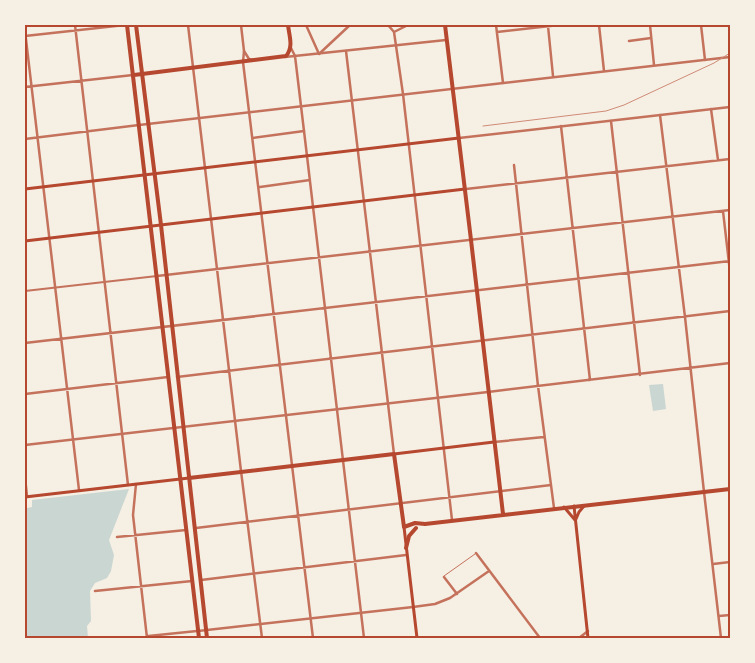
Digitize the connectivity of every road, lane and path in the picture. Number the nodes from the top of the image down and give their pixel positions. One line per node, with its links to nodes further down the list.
1 (75, 25): 18 (street)
2 (126, 25): 18 (street); 41 (main road)
3 (136, 25): 40 (main road)
4 (188, 25): 38 (street)
5 (288, 25): 26 (main road)
6 (306, 25): 30 (street)
7 (350, 25): 30 (street)
8 (388, 25): 20 (street)
9 (408, 25): 20 (street)
10 (445, 25): 24 (main road)
11 (496, 25): 21 (street)
12 (559, 25): 17 (street)
13 (599, 25): 39 (street)
14 (650, 25): 23 (street)
15 (701, 25): 35 (street)
16 (241, 26): 28 (street)
17 (548, 26): 21 (street); 42 (street)
18 (76, 30): 22 (street); 43 (street)
19 (25, 31): 22 (street)
20 (394, 32): 27 (street)
21 (497, 32): 44 (street)
22 (25, 36): 45 (street)
23 (651, 38): 25 (street); 37 (street)
24 (446, 40): 27 (street); 47 (main road)
25 (629, 41)
26 (291, 46): 31 (street); 32 (main road)
27 (396, 46): 29 (street); 48 (street)
28 (244, 51): 34 (street); 36 (street)
29 (346, 51): 30 (street); 49 (street)
30 (320, 54): 31 (street)
31 (295, 56): 32 (street); 50 (street)
32 (281, 57): 34 (main road)
33 (730, 57): 35 (street)
34 (254, 60): 36 (main road)
35 (705, 60): 37 (street)
36 (244, 62): 38 (main road); 53 (street)
37 (654, 65): 39 (street)
38 (194, 68): 40 (main road); 55 (street)
39 (604, 71): 42 (street)
40 (141, 74): 41 (main road); 57 (main road)
41 (134, 75): 43 (street); 58 (main road)
42 (553, 76): 44 (street)
43 (81, 81): 45 (street); 60 (street)
44 (503, 83): 47 (street)
45 (32, 87): 46 (street); 62 (street)
46 (25, 88)
47 (452, 88): 48 (street); 64 (main road)
48 (403, 94): 49 (street); 66 (street)
49 (352, 100): 50 (street); 67 (street)
50 (302, 106): 53 (street); 61 (street)
51 (730, 107): 52 (street)
52 (711, 109): 54 (street); 70 (street)
53 (250, 112): 55 (street); 63 (street)
54 (660, 115): 56 (street); 73 (street)
55 (199, 118): 57 (street); 74 (street)
56 (611, 121): 59 (street); 75 (street)
57 (148, 124): 58 (street); 76 (main road)
58 (139, 125): 60 (street); 77 (main road)
59 (561, 126): 64 (street); 78 (street)
60 (87, 131): 62 (street); 80 (street)
61 (304, 132): 63 (street); 68 (street)
62 (38, 137): 65 (street); 82 (street)
63 (253, 138): 71 (street)
64 (458, 138): 66 (main road); 85 (main road)
65 (25, 139)
66 (409, 144): 67 (main road); 86 (street)
67 (358, 150): 68 (main road); 87 (street)
68 (307, 156): 71 (main road); 79 (street)
69 (730, 159): 70 (street)
70 (718, 160): 73 (street)
71 (256, 162): 74 (main road); 83 (street)
72 (514, 166): 81 (street)
73 (666, 166): 75 (street); 92 (street)
74 (205, 168): 76 (main road); 93 (street)
75 (617, 172): 78 (street); 94 (street)
76 (154, 174): 77 (main road); 95 (main road)
77 (146, 175): 80 (main road); 96 (main road)
78 (567, 178): 81 (street); 97 (street)
79 (310, 180): 83 (street); 88 (street)
80 (94, 181): 82 (main road); 98 (street)
81 (516, 184): 85 (street); 99 (street)
82 (43, 186): 84 (main road); 100 (street)
83 (259, 187): 91 (street)
84 (25, 189)
85 (465, 190): 86 (main road); 101 (main road)
86 (416, 195): 87 (main road); 103 (street)
87 (364, 201): 88 (main road); 104 (street)
88 (314, 207): 91 (main road); 105 (street)
89 (730, 210): 90 (street)
90 (723, 211): 92 (street); 106 (street)
91 (263, 213): 93 (main road); 107 (street)
92 (673, 216): 94 (street); 108 (street)
93 (211, 219): 95 (main road); 109 (street)
94 (623, 222): 97 (street); 111 (street)
95 (161, 225): 96 (main road); 112 (main road)
96 (151, 226): 98 (main road); 113 (main road)
97 (573, 228): 99 (street); 114 (street)
98 (99, 232): 100 (main road); 115 (street)
99 (522, 234): 101 (street); 116 (street)
100 (49, 238): 102 (main road); 117 (street)
101 (472, 240): 103 (street); 118 (main road)
102 (25, 241)
103 (421, 245): 104 (street); 120 (street)
104 (370, 251): 105 (street); 121 (street)
105 (319, 257): 107 (street); 122 (street)
106 (729, 261): 108 (street); 110 (street)
107 (269, 263): 109 (street); 124 (street)
108 (679, 267): 111 (street); 125 (street)
109 (218, 269): 112 (street); 126 (street)
110 (730, 272)
111 (628, 273): 114 (street); 127 (street)
112 (166, 275): 113 (street); 128 (main road)
113 (157, 276): 115 (street); 129 (main road)
114 (579, 279): 116 (street); 130 (street)
115 (104, 282): 117 (street); 131 (street)
116 (526, 285): 118 (street); 132 (street)
117 (55, 288): 119 (street); 133 (street)
118 (477, 291): 120 (street); 134 (main road)
119 (25, 292)
120 (427, 297): 121 (street); 136 (street)
121 (376, 303): 122 (street); 137 (street)
122 (326, 308): 124 (street); 138 (street)
123 (730, 312): 125 (street)
124 (275, 314): 126 (street); 139 (street)
125 (686, 317): 127 (street); 141 (street)
126 (224, 320): 128 (street); 142 (street)
127 (634, 323): 130 (street); 143 (street)
128 (171, 326): 129 (street); 144 (main road)
129 (162, 328): 131 (street); 145 (main road)
130 (584, 328): 132 (street); 146 (street)
131 (110, 334): 133 (street); 147 (street)
132 (532, 334): 134 (street); 148 (street)
133 (62, 339): 135 (street); 149 (street)
134 (482, 340): 136 (street); 150 (main road)
135 (25, 343)
136 (432, 346): 137 (street); 152 (street)
137 (381, 352): 138 (street); 153 (street)
138 (331, 358): 139 (street); 154 (street)
139 (280, 364): 142 (street); 155 (street)
140 (730, 364): 141 (street)
141 (692, 369): 143 (street); 178 (street)
142 (230, 370): 144 (street); 156 (street)
143 (640, 375): 146 (street)
144 (178, 377): 157 (main road)
145 (168, 378): 147 (street); 158 (main road)
146 (590, 380): 148 (street)
147 (116, 384): 149 (street); 159 (street)
148 (538, 386): 150 (street); 160 (street)
149 (68, 389): 151 (street); 161 (street)
150 (488, 392): 152 (street); 162 (main road)
151 (25, 394)
152 (438, 398): 153 (street); 164 (street)
153 (387, 403): 154 (street); 165 (street)
154 (337, 409): 155 (street); 166 (street)
155 (287, 415): 156 (street); 167 (street)
156 (235, 421): 157 (street); 168 (street)
157 (184, 427): 158 (street); 170 (main road)
158 (174, 428): 159 (street); 171 (main road)
159 (122, 434): 161 (street); 173 (street)
160 (544, 437): 162 (street); 174 (street)
161 (74, 439): 163 (street); 176 (street)
162 (494, 442): 164 (main road); 177 (main road)
163 (25, 445)
164 (443, 448): 165 (main road); 180 (street)
165 (394, 454): 166 (main road); 182 (main road)
166 (343, 460): 167 (main road); 187 (street)
167 (292, 465): 168 (main road); 191 (street)
168 (241, 471): 170 (main road); 195 (street)
169 (25, 478): 179 (street)
170 (190, 478): 171 (main road); 199 (main road)
171 (180, 479): 172 (main road); 201 (main road)
172 (136, 484): 173 (main road); 202 (street)
173 (128, 485): 176 (main road)
174 (551, 485): 177 (street); 186 (street)
175 (730, 489): 178 (main road)
176 (79, 490): 179 (main road)
177 (499, 492): 180 (street); 181 (main road)
178 (704, 492): 183 (main road); 209 (street)
179 (26, 497)
180 (449, 498): 182 (street); 193 (street)
181 (501, 503): 189 (main road); 190 (main road); 192 (main road)
182 (401, 504): 187 (street); 188 (main road)
183 (584, 505): 184 (main road); 194 (main road)
184 (574, 506): 185 (main road); 194 (main road)
185 (564, 507): 186 (main road); 194 (main road)
186 (554, 508): 189 (main road)
187 (349, 510): 191 (street); 207 (street)
188 (402, 513): 196 (main road); 198 (main road)
189 (513, 513): 190 (main road)
190 (503, 514): 192 (main road)
191 (298, 516): 195 (street); 210 (street)
192 (493, 516): 193 (main road)
193 (452, 520): 197 (main road)
194 (575, 520): 227 (main road)
195 (248, 522): 199 (street); 212 (street)
196 (415, 523): 197 (main road); 198 (main road)
197 (425, 524): 200 (main road)
198 (404, 527): 200 (main road); 204 (main road)
199 (196, 528): 214 (main road)
200 (416, 528): 204 (main road)
201 (186, 530): 202 (street); 215 (main road)
202 (135, 535): 203 (street); 216 (street)
203 (117, 537)
204 (406, 548): 206 (main road)
205 (476, 554): 211 (street); 213 (lane)
206 (406, 555): 207 (street); 219 (main road)
207 (355, 561): 210 (street); 220 (street)
208 (730, 562): 209 (street)
209 (713, 564): 222 (street)
210 (305, 568): 212 (street); 223 (street)
211 (489, 571): 218 (street); 236 (street)
212 (254, 574): 214 (street); 224 (street)
213 (444, 576): 218 (street)
214 (201, 580): 225 (main road)
215 (192, 581): 216 (street); 226 (main road)
216 (141, 586): 217 (street); 228 (street)
217 (95, 591)
218 (457, 594): 219 (street)
219 (413, 607): 220 (street); 235 (main road)
220 (362, 613): 223 (street); 234 (street)
221 (730, 615): 222 (street)
222 (718, 616): 239 (street)
223 (311, 619): 224 (street); 233 (street)
224 (261, 624): 225 (street); 232 (street)
225 (207, 630): 226 (street); 231 (main road)
226 (198, 631): 228 (street); 230 (main road)
227 (588, 631): 237 (street); 238 (main road)
228 (147, 637): 229 (street)
229 (129, 638)
230 (200, 638)
231 (207, 638)
232 (262, 638)
233 (314, 638)
234 (364, 638)
235 (417, 638)
236 (540, 638)
237 (579, 638)
238 (588, 638)
239 (721, 638)

